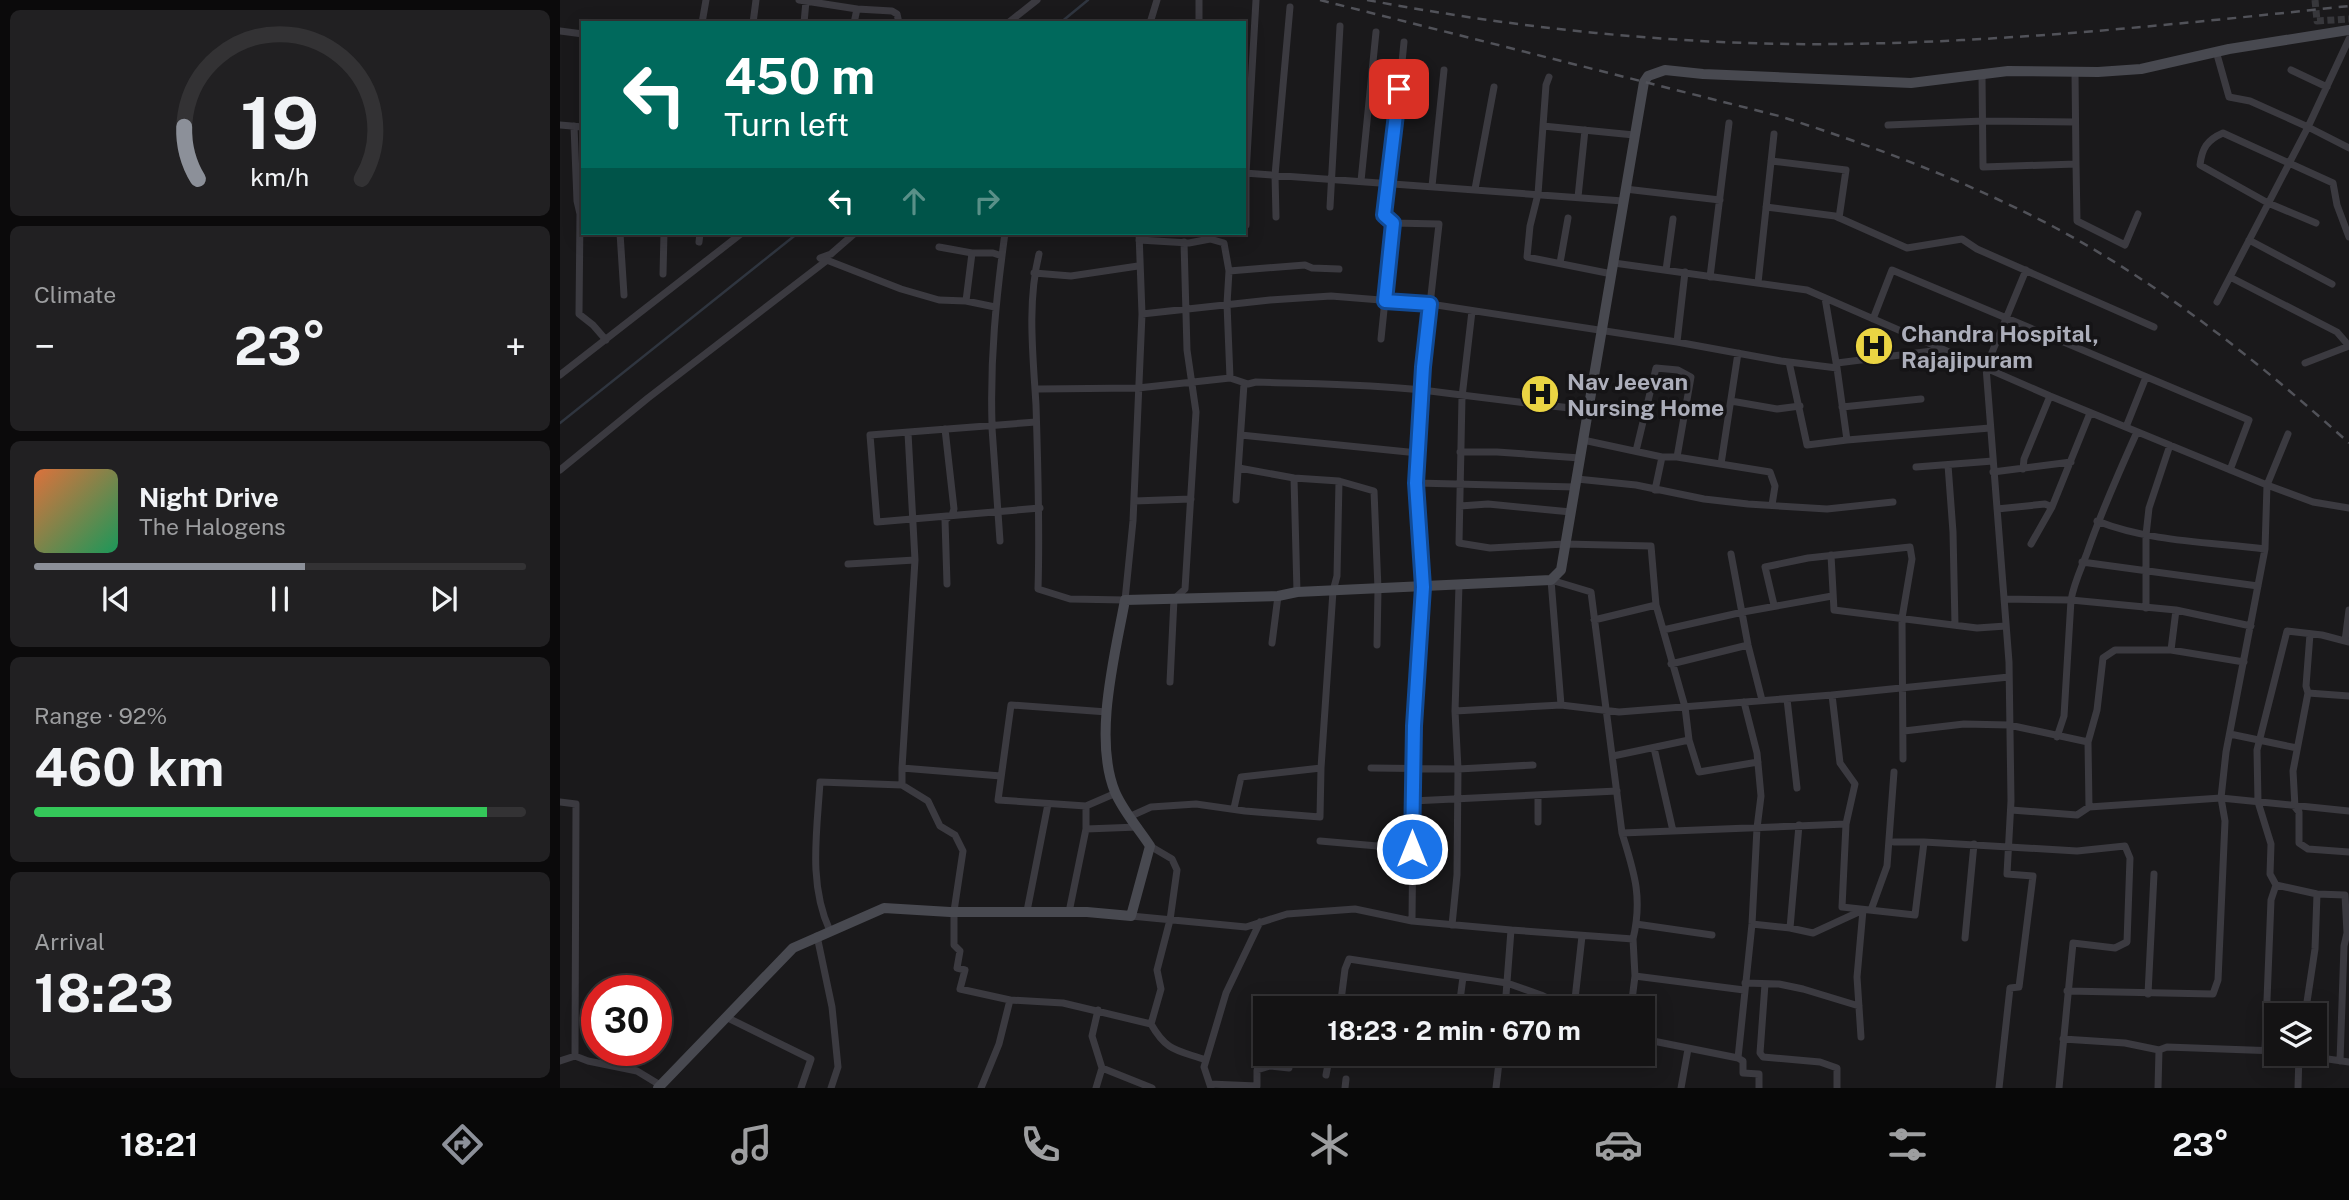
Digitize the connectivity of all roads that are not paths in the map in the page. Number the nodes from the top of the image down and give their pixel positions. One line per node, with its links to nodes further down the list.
1 (706, 0): 11 (street)
2 (756, 0): 12 (street)
3 (1037, 0): 16 (street)
4 (1157, 0): 17 (street)
5 (1199, 0): 18 (street)
6 (1256, 0): 47 (street)
7 (802, 1): 8 (street); 13 (street)
8 (833, 3): 10 (street)
9 (1290, 7): 52 (street)
10 (857, 9): 14 (street); 15 (street)
11 (702, 21)
12 (753, 21)
13 (804, 21)
14 (854, 21)
15 (898, 21)
16 (1011, 21)
17 (1151, 21)
18 (1199, 21)
19 (1340, 26): 53 (street)
20 (2349, 30): 26 (street)
21 (560, 31): 23 (street)
22 (1376, 32): 54 (street)
23 (581, 34)
24 (2349, 39): 32 (street)
25 (1404, 42): 55 (street)
26 (2216, 51): 29 (street); 42 (street)
27 (1444, 70): 56 (street)
28 (2291, 70): 32 (street)
29 (2075, 72): 30 (street); 35 (street)
30 (1982, 76): 34 (street); 45 (street)
31 (1549, 77): 40 (street)
32 (2327, 87): 42 (street)
33 (1494, 88): 57 (street)
34 (1983, 121): 35 (street); 38 (street); 49 (street)
35 (2075, 122): 49 (street)
36 (1729, 123): 61 (street)
37 (560, 125): 39 (street)
38 (1888, 125)
39 (574, 126): 41 (street); 120 (street)
40 (1543, 126): 43 (street); 59 (street)
41 (581, 127)
42 (2308, 127): 46 (street); 50 (street)
43 (1585, 130): 45 (street); 60 (street)
44 (1774, 134): 48 (street)
45 (1634, 135): 58 (street)
46 (2349, 148)
47 (1246, 158)
48 (1771, 161): 65 (street); 69 (street)
49 (2077, 164): 66 (street)
50 (2289, 164): 63 (street); 63 (street); 81 (street)
51 (1246, 174): 52 (street)
52 (1275, 176): 53 (street); 67 (street)
53 (1331, 179): 54 (street); 64 (street)
54 (1362, 181): 55 (street)
55 (1390, 183): 56 (street); 71 (street)
56 (1432, 186): 57 (street)
57 (1475, 189): 59 (street)
58 (1625, 189): 61 (street); 62 (street)
59 (1538, 194): 60 (street); 90 (street)
60 (1577, 197): 62 (street)
61 (1720, 200): 100 (street)
62 (1623, 201): 93 (street)
63 (2269, 203): 72 (street); 82 (street)
64 (1329, 207)
65 (1766, 207): 69 (street); 102 (street)
66 (2138, 214)
67 (1276, 217)
68 (1568, 218): 90 (street)
69 (1839, 218): 94 (street)
70 (1673, 219): 96 (street)
71 (1393, 223): 107 (street); 110 (street)
72 (2316, 223)
73 (621, 235): 104 (street)
74 (664, 235): 99 (street)
75 (700, 235): 83 (street)
76 (739, 235): 120 (street)
77 (853, 235): 89 (street)
78 (1005, 235): 88 (street)
79 (1139, 236): 84 (street); 91 (street)
80 (1210, 236): 84 (street); 95 (street)
81 (2349, 237)
82 (2249, 240): 101 (street); 103 (street)
83 (699, 242)
84 (1184, 242): 112 (street)
85 (939, 247): 86 (street)
86 (972, 253): 88 (street); 106 (street)
87 (1039, 254): 98 (street)
88 (1002, 256): 111 (street)
89 (820, 258): 106 (street); 169 (street)
90 (1560, 263): 93 (street)
91 (1138, 266): 98 (street); 114 (street)
92 (1339, 269): 95 (street)
93 (1613, 269): 96 (street); 118 (street)
94 (2026, 270): 115 (street); 117 (street)
95 (1229, 271): 109 (street)
96 (1666, 271): 97 (street)
97 (1685, 272): 100 (street); 121 (street)
98 (1034, 273): 144 (street)
99 (663, 274)
100 (1710, 277): 102 (street)
101 (2230, 277): 108 (street); 125 (street)
102 (1758, 283): 105 (street)
103 (2332, 284)
104 (624, 295)
105 (1825, 298): 116 (street); 126 (street)
106 (966, 300): 111 (street)
107 (1385, 301): 109 (street); 110 (street); 119 (street)
108 (2217, 302)
109 (1227, 304): 112 (street); 130 (street)
110 (1430, 304): 113 (street); 135 (street)
111 (995, 307): 145 (street)
112 (1187, 309): 114 (street); 131 (street)
113 (1472, 311): 118 (street); 137 (street)
114 (1142, 314): 133 (street)
115 (2006, 318): 116 (street); 127 (street); 129 (street)
116 (1874, 319): 122 (street)
117 (2154, 327)
118 (1603, 330): 121 (street); 142 (street)
119 (1381, 339)
120 (606, 340): 128 (street)
121 (1677, 342): 123 (street)
122 (1942, 349): 126 (street); 127 (street)
123 (1738, 353): 124 (street); 139 (street)
124 (1789, 362): 126 (street); 140 (street)
125 (2305, 363)
126 (1837, 366): 141 (street)
127 (1986, 368): 136 (street); 147 (street)
128 (560, 376)
129 (2146, 377): 146 (street); 170 (street)
130 (1230, 378): 131 (street); 132 (street)
131 (1192, 382): 133 (street); 179 (street)
132 (1244, 384): 135 (street); 152 (street)
133 (1138, 388): 134 (street); 181 (street)
134 (1039, 389)
135 (1422, 390): 137 (street); 158 (street)
136 (2050, 396): 143 (street); 168 (street)
137 (1462, 397): 142 (street); 157 (street)
138 (1921, 399): 141 (street)
139 (1731, 401): 140 (street); 164 (street)
140 (1800, 406): 154 (street)
141 (1842, 407): 154 (street)
142 (1588, 410): 153 (street)
143 (2090, 413): 146 (street); 163 (street)
144 (1036, 422): 145 (street); 186 (street)
145 (992, 426): 148 (street); 189 (street)
146 (2126, 427): 149 (street)
147 (1990, 428): 154 (street); 162 (street)
148 (945, 429): 150 (street); 191 (street)
149 (2137, 432): 155 (street); 193 (street)
150 (908, 433): 192 (street); 192 (street)
151 (2288, 434): 177 (street)
152 (1241, 435): 158 (street); 167 (street)
153 (1583, 440): 156 (street); 161 (street)
154 (1847, 440)
155 (2170, 445): 170 (street); 194 (street)
156 (1636, 451): 159 (street); 160 (street)
157 (1460, 452): 161 (street); 176 (street)
158 (1418, 453): 174 (street)
159 (1662, 457): 160 (street); 178 (street)
160 (1677, 457): 164 (street)
161 (1580, 458): 175 (street)
162 (1993, 461): 165 (street); 171 (street)
163 (2071, 463): 168 (street); 185 (street)
164 (1721, 464): 183 (street)
165 (1948, 466): 166 (street); 227 (street)
166 (1916, 467)
167 (1239, 468): 172 (street); 180 (street)
168 (2023, 469): 171 (street)
169 (560, 470)
170 (2230, 470): 177 (street)
171 (1993, 472): 188 (street)
172 (1294, 478): 173 (street); 212 (street)
173 (1339, 481): 210 (street); 211 (street)
174 (1416, 483): 176 (street); 209 (street)
175 (1576, 483): 176 (street); 178 (street); 190 (street)
176 (1460, 485): 184 (street)
177 (2267, 485): 187 (street); 198 (street)
178 (1655, 490): 183 (street)
179 (1191, 499): 181 (street); 215 (street)
180 (1236, 500)
181 (1134, 501): 217 (street)
182 (1893, 502): 183 (street)
183 (1772, 505)
184 (1460, 506): 190 (street); 196 (street)
185 (2052, 507): 188 (street); 197 (street)
186 (1040, 508): 189 (street); 217 (street)
187 (2349, 508)
188 (1997, 509): 216 (street)
189 (998, 512): 191 (street); 195 (street)
190 (1571, 512): 196 (street)
191 (949, 516): 192 (street); 206 (street)
192 (912, 518): 201 (street)
193 (2097, 521): 194 (street); 202 (street)
194 (2146, 535): 198 (street); 204 (street)
195 (1000, 541)
196 (1565, 544): 205 (street); 219 (street)
197 (2031, 544)
198 (2265, 548): 208 (street)
199 (1731, 554): 224 (street)
200 (1831, 555): 214 (street); 220 (street); 225 (street)
201 (915, 560): 203 (street); 266 (street)
202 (2082, 562): 204 (street); 218 (street)
203 (848, 564)
204 (2147, 570): 208 (street); 221 (street)
205 (1550, 580): 207 (street); 226 (street); 248 (street)
206 (947, 584)
207 (1460, 585): 209 (street); 251 (street)
208 (2258, 586): 229 (street)
209 (1423, 587): 210 (street); 269 (street)
210 (1378, 589): 211 (street); 234 (street)
211 (1333, 591): 212 (street); 267 (street)
212 (1297, 593): 213 (street)
213 (1278, 596): 215 (street); 233 (street)
214 (1832, 596): 220 (street); 225 (street)
215 (1174, 599): 217 (street); 240 (street)
216 (2004, 599): 218 (street); 228 (street)
217 (1125, 600): 252 (street)
218 (2071, 600): 221 (street); 256 (street)
219 (1656, 605): 226 (street); 230 (street)
220 (1774, 605): 224 (street)
221 (2146, 608): 222 (street)
222 (2176, 610): 229 (street); 236 (street)
223 (2349, 610): 232 (street)
224 (1742, 611): 230 (street); 235 (street)
225 (1902, 618): 227 (street); 241 (street)
226 (1594, 620): 250 (street)
227 (1955, 625): 228 (street)
228 (2006, 626): 239 (street)
229 (2250, 626): 237 (street)
230 (1662, 631): 238 (street)
231 (2310, 634): 232 (street); 242 (street); 258 (street)
232 (2347, 641)
233 (1272, 643)
234 (1377, 645)
235 (1748, 645): 238 (street); 246 (street)
236 (2171, 650): 237 (street); 259 (street)
237 (2244, 662): 255 (street)
238 (1671, 664): 249 (street)
239 (2009, 677): 241 (street); 253 (street)
240 (1170, 682)
241 (1904, 687): 243 (street); 254 (street)
242 (2308, 693): 244 (street); 261 (street)
243 (1832, 695): 245 (street); 292 (street)
244 (2349, 696)
245 (1787, 698): 246 (street); 274 (street)
246 (1762, 700): 247 (street)
247 (1745, 702): 249 (street); 264 (street)
248 (1561, 705): 250 (street); 251 (street)
249 (1685, 707): 250 (street); 257 (street)
250 (1607, 709): 262 (street)
251 (1455, 711): 270 (street)
252 (1107, 712): 272 (street); 276 (street)
253 (2009, 725): 254 (street); 256 (street); 288 (street)
254 (1904, 731): 263 (street)
255 (2230, 734): 258 (street); 278 (street)
256 (2057, 737): 259 (street)
257 (1689, 740): 260 (street); 264 (street)
258 (2260, 740): 261 (street); 282 (street)
259 (2088, 742): 285 (street)
260 (1654, 748): 262 (street); 297 (street)
261 (2297, 748): 286 (street)
262 (1613, 756): 275 (street)
263 (1903, 759)
264 (1758, 762): 295 (street)
265 (1533, 765): 270 (street)
266 (902, 768): 272 (street); 273 (street)
267 (1321, 768): 287 (street); 287 (street)
268 (1371, 768): 269 (street)
269 (1413, 769): 270 (street); 280 (street)
270 (1458, 769): 279 (street)
271 (1894, 772): 310 (street)
272 (1001, 776): 283 (street)
273 (902, 785): 311 (street); 323 (street)
274 (1797, 788)
275 (1617, 792): 277 (street); 298 (street)
276 (1116, 793): 284 (street); 290 (street)
277 (1538, 795): 279 (street); 291 (street)
278 (2221, 798): 282 (street); 285 (street); 335 (street)
279 (1458, 799): 280 (street); 320 (street)
280 (1412, 801): 305 (street)
281 (560, 802): 355 (street)
282 (2258, 802): 286 (street); 308 (street)
283 (1048, 804): 284 (street); 312 (street)
284 (1086, 806): 296 (street)
285 (2089, 807): 288 (street)
286 (2295, 807): 289 (street); 306 (street)
287 (1234, 808): 290 (street)
288 (2011, 810): 304 (street)
289 (2349, 811)
290 (1131, 816): 294 (street)
291 (1538, 822)
292 (1846, 824): 293 (street); 310 (street)
293 (1799, 825): 295 (street); 321 (street)
294 (1138, 827): 296 (street); 303 (street)
295 (1757, 828): 297 (street); 319 (street)
296 (1086, 829): 313 (street)
297 (1673, 831): 298 (street)
298 (1622, 833): 318 (street)
299 (1320, 841): 305 (street)
300 (1894, 842): 301 (street)
301 (1924, 842): 302 (street); 310 (street)
302 (1974, 844): 304 (street); 327 (street)
303 (1150, 846): 314 (street); 315 (street)
304 (2009, 846): 334 (street); 379 (street)
305 (1412, 849): 316 (street)
306 (2349, 852)
307 (2154, 874): 335 (street)
308 (2276, 885): 309 (street); 343 (street)
309 (2317, 894): 344 (street); 360 (street)
310 (1867, 910): 321 (street); 345 (street)
311 (954, 911): 312 (street); 323 (street); 342 (street)
312 (1027, 911): 313 (street)
313 (1069, 912): 314 (street)
314 (1131, 916): 315 (street)
315 (1170, 920): 317 (street); 348 (street)
316 (1412, 921): 317 (street); 320 (street)
317 (1260, 922): 358 (street)
318 (1636, 924): 324 (street); 328 (street)
319 (1752, 924): 321 (street); 333 (street)
320 (1452, 925): 322 (street)
321 (1790, 928)
322 (1511, 930): 326 (street); 331 (street)
323 (830, 931): 325 (street)
324 (1712, 935)
325 (817, 936): 347 (street); 371 (street)
326 (1582, 936): 328 (street); 340 (street)
327 (1965, 938)
328 (1633, 939): 329 (street)
329 (1635, 976): 333 (street); 341 (street)
330 (1462, 977): 331 (street); 336 (street); 337 (street)
331 (1507, 983): 338 (street); 339 (street)
332 (1765, 984): 333 (street); 345 (street); 378 (street)
333 (1744, 987): 356 (street)
334 (2067, 991): 335 (street); 350 (street)
335 (2148, 994)
336 (1342, 996)
337 (1460, 996)
338 (1506, 996)
339 (1543, 996)
340 (1575, 996)
341 (1633, 996)
342 (1010, 1000): 346 (street); 372 (street)
343 (2267, 1003)
344 (2307, 1003)
345 (1859, 1006): 349 (street)
346 (1098, 1010): 348 (street); 365 (street)
347 (726, 1017): 369 (street); 370 (street)
348 (1151, 1024): 358 (street)
349 (1861, 1037)
350 (2063, 1039): 353 (street); 380 (street)
351 (1655, 1042): 352 (street)
352 (1689, 1049): 356 (street); 376 (street)
353 (2159, 1050): 354 (street); 381 (street)
354 (2264, 1050)
355 (575, 1056): 359 (street); 369 (street)
356 (1738, 1058): 377 (street)
357 (2327, 1059): 360 (street)
358 (1206, 1060): 368 (street)
359 (560, 1061)
360 (2340, 1061): 361 (street)
361 (2349, 1062)
362 (1328, 1066): 367 (street)
363 (1499, 1066): 375 (street)
364 (2299, 1066): 382 (street)
365 (1102, 1068): 373 (street); 374 (street)
366 (1289, 1068): 368 (street)
367 (1326, 1075)
368 (1210, 1086)
369 (659, 1087)
370 (802, 1088)
371 (831, 1088)
372 (981, 1088)
373 (1096, 1088)
374 (1152, 1088)
375 (1496, 1088)
376 (1681, 1088)
377 (1759, 1088)
378 (1837, 1088)
379 (1999, 1088)
380 (2059, 1088)
381 (2158, 1088)
382 (2298, 1088)

